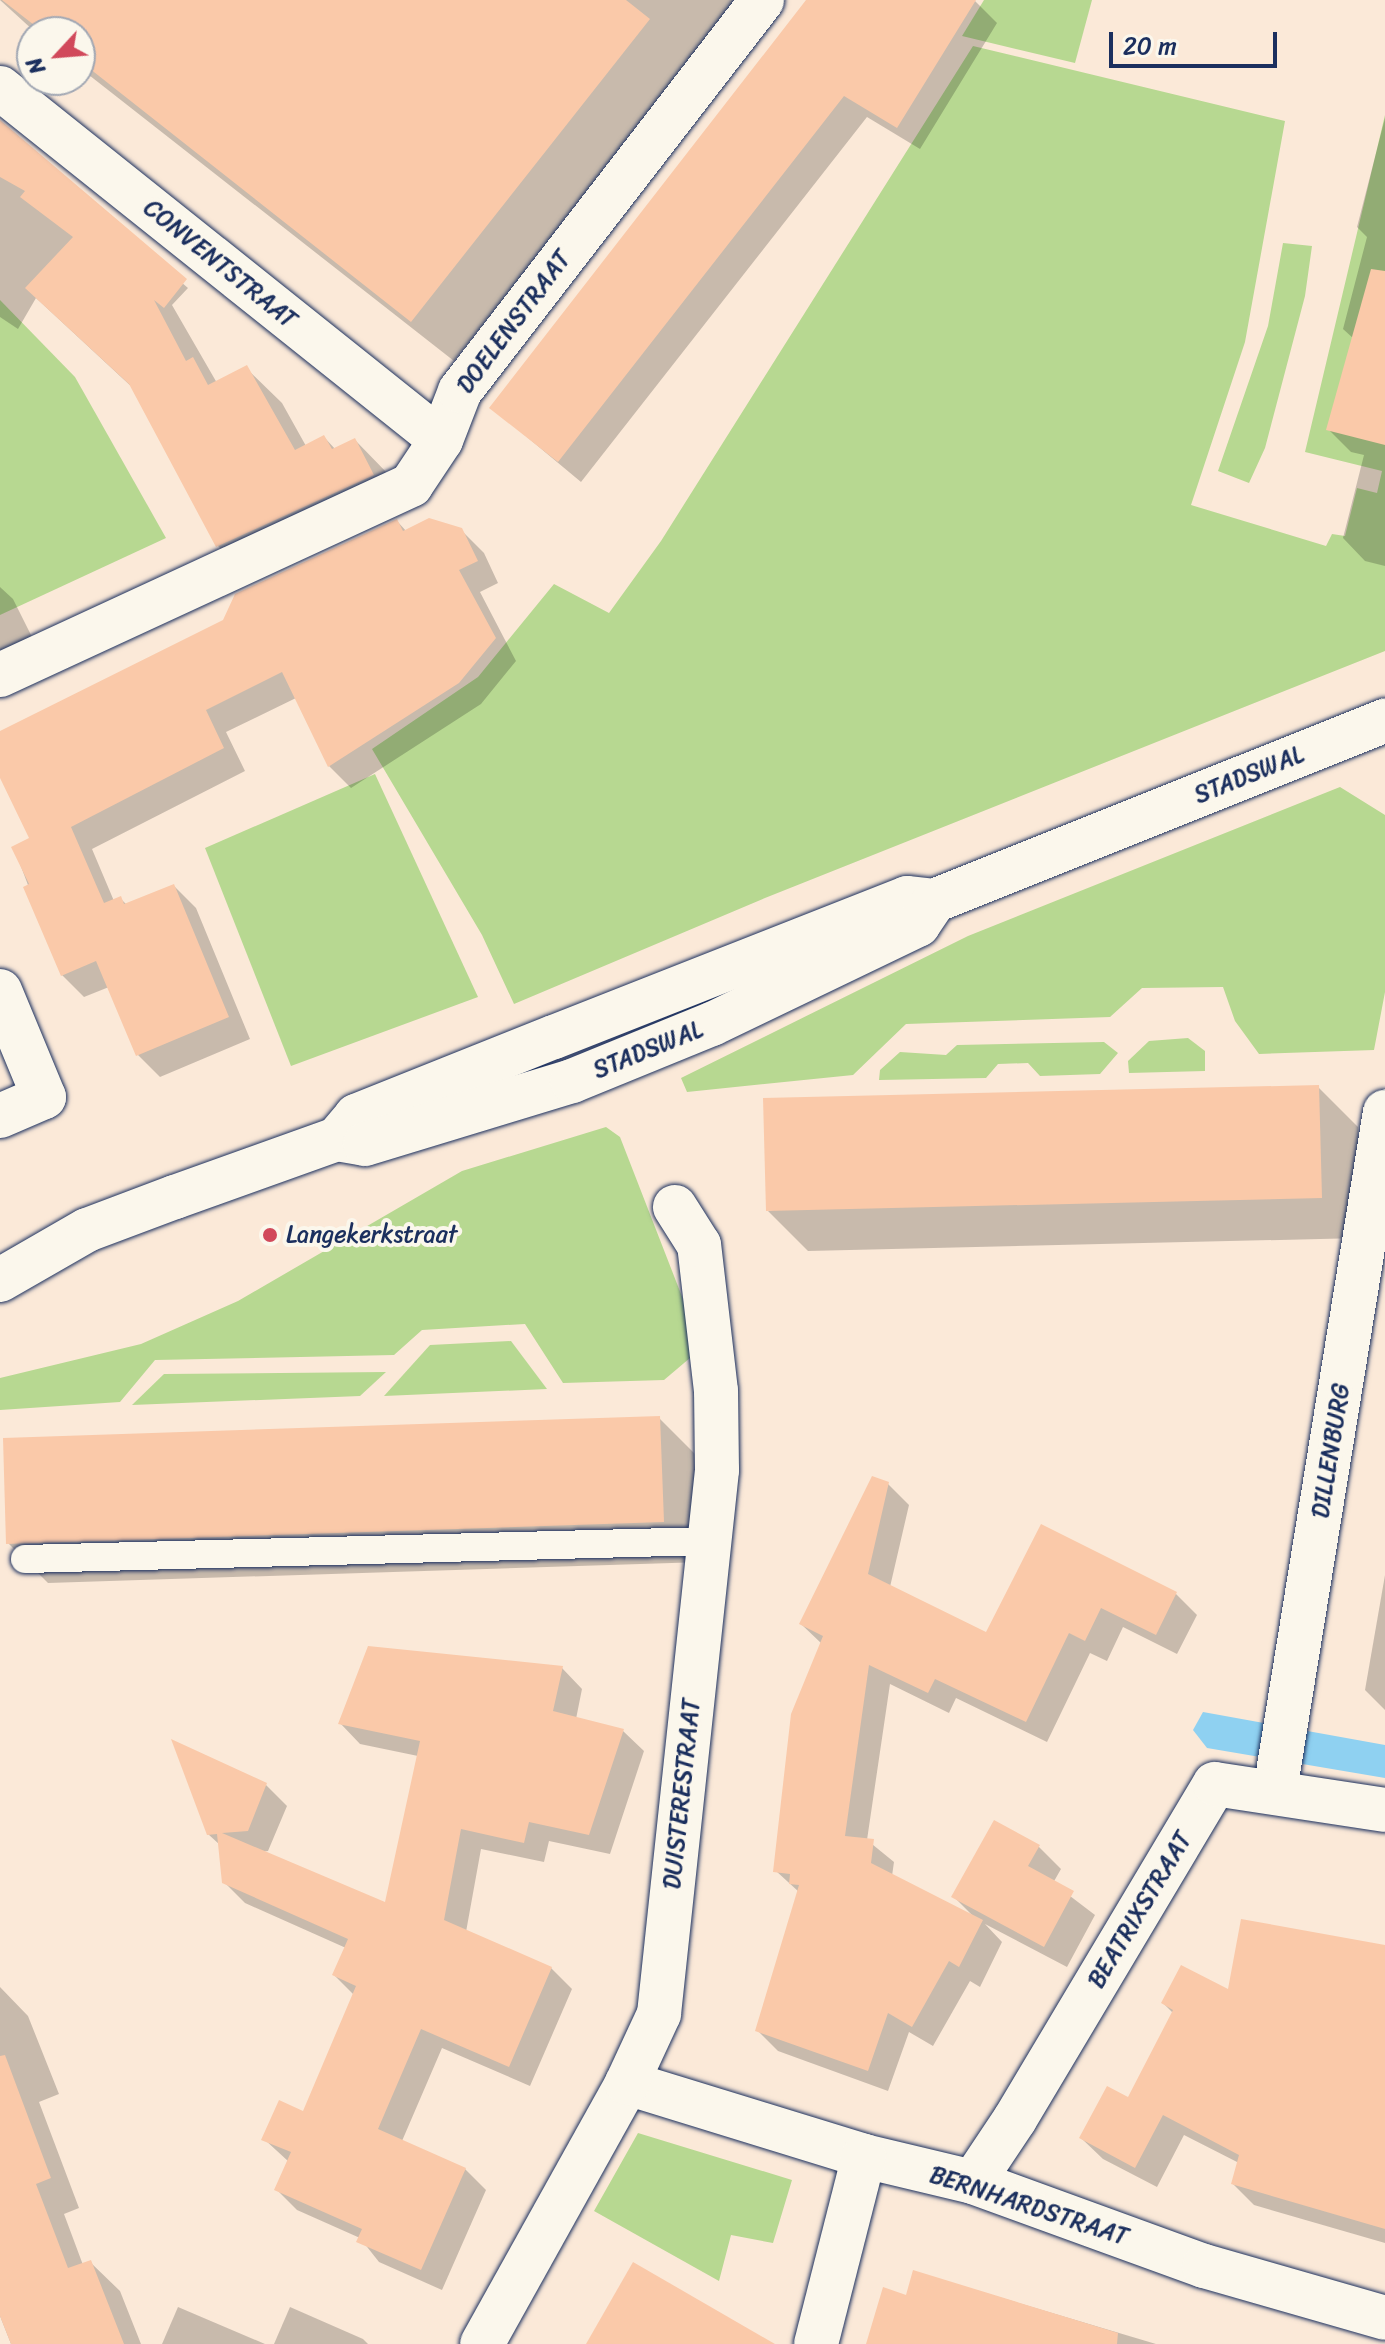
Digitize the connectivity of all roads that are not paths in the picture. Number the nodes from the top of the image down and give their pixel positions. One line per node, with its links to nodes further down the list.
1 (762, 0): 3 (street, DOELENSTRAAT)
2 (0, 88): 3 (street, CONVENTSTRAAT)
3 (441, 440): 4 (street, DOELENSTRAAT)
4 (0, 675)
5 (1385, 721): 10 (street, STADSWAL)
6 (0, 991): 8 (street)
7 (1385, 1112): 15 (street, DILLENBURG)
8 (0, 1116)
9 (675, 1207): 13 (street, DUISTERESTRAAT)
10 (87, 1230): 11 (street, STADSWAL); 12 (street, STADSWAL)
11 (0, 1245)
12 (0, 1280)
13 (709, 1541): 14 (lane); 17 (street, DUISTERESTRAAT)
14 (25, 1559)
15 (1281, 1760): 16 (street, BEATRIXSTRAAT); 19 (street, BEATRIXSTRAAT)
16 (1385, 1810)
17 (627, 2083): 18 (street, BERNHARDSTRAAT); 21 (street, DUISTERESTRAAT)
18 (864, 2156): 19 (street, BERNHARDSTRAAT); 22 (street)
19 (973, 2182): 20 (street, BERNHARDSTRAAT)
20 (1385, 2318)
21 (482, 2344)
22 (816, 2344)

